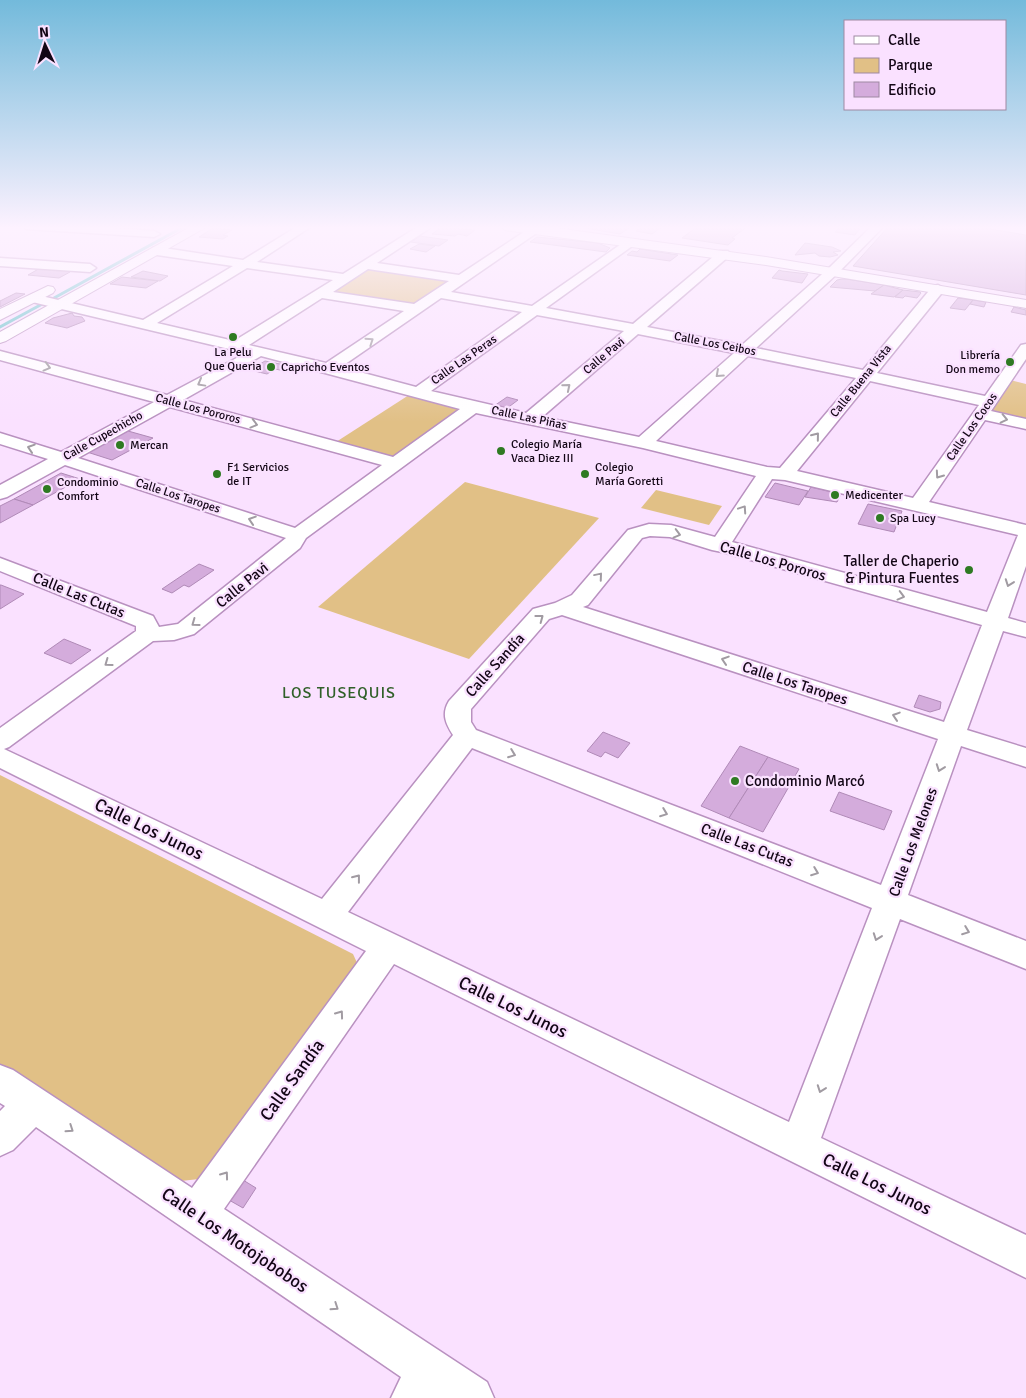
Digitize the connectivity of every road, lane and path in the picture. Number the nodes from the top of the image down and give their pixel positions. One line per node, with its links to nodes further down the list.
1 (46, 291): 14 (main road)
2 (84, 291): 16 (main road)
3 (200, 291): 20 (street)
4 (326, 291): 12 (street)
5 (443, 291): 13 (street)
6 (561, 291): 18 (street, Calle Las Peras)
7 (680, 291): 21 (street, Calle Pavi)
8 (810, 291): 25 (street)
9 (936, 291): 29 (street, Calle Buena Vista)
10 (952, 291): 15 (main road)
11 (958, 291): 15 (main road)
12 (322, 294): 17 (street); 23 (street)
13 (439, 294): 17 (street); 18 (street, Calle Los Ceibos)
14 (33, 298): 16 (street, Calle Las Piñas); 19 (main road)
15 (1026, 303)
16 (61, 304): 20 (street, Calle Las Piñas); 22 (main road)
17 (417, 308): 28 (street, one-way to 17)
18 (536, 309): 21 (street, Calle Los Ceibos); 32 (street, Calle Las Peras)
19 (2, 313)
20 (146, 324): 23 (street, Calle Las Piñas)
21 (636, 328): 25 (street, Calle Los Ceibos); 36 (street, Calle Pavi, one-way to 21)
22 (0, 338)
23 (237, 346): 26 (street, Calle Las Piñas)
24 (1026, 348): 30 (street, Calle Los Cocos)
25 (745, 350): 29 (street, Calle Los Ceibos); 39 (street, one-way to 39)
26 (260, 351): 28 (street, Calle Las Piñas); 33 (street, Calle Cupechicho, one-way to 33)
27 (0, 354): 33 (street, Calle Los Pororos, one-way to 33)
28 (329, 368): 32 (street, Calle Las Piñas)
29 (865, 375): 35 (street, Calle Los Ceibos); 42 (street, Calle Buena Vista, one-way to 29)
30 (1007, 377): 31 (street); 35 (street, Calle Los Cocos)
31 (1026, 381)
32 (420, 392): 34 (street, Calle Las Piñas)
33 (169, 401): 40 (street, Calle Cupechicho); 41 (street, Calle Los Pororos, one-way to 41)
34 (473, 407): 36 (street, Calle Las Piñas); 41 (street, Calle Pavi)
35 (985, 408): 37 (street, Calle Los Ceibos, one-way to 37); 44 (street, Calle Los Cocos, one-way to 44)
36 (530, 418): 39 (street, Calle Las Piñas)
37 (1026, 424)
38 (0, 438): 40 (street, Calle Los Taropes, one-way to 38)
39 (643, 442): 42 (street, Calle Las Piñas)
40 (63, 458): 43 (street, Calle Cupechicho); 47 (street, Calle Los Taropes, one-way to 40)
41 (396, 463): 47 (street, Calle Pavi)
42 (776, 474): 44 (street, Calle Las Piñas); 49 (street, Calle Buena Vista, one-way to 42)
43 (0, 493)
44 (917, 506): 45 (street, Calle Las Piñas)
45 (1026, 531)
46 (635, 534): 49 (street, Calle Los Pororos, one-way to 49); 51 (street, Calle Sandía, one-way to 46)
47 (298, 535): 53 (street, Calle Pavi, one-way to 53)
48 (1026, 538): 52 (street, Calle Los Melones, one-way to 52)
49 (719, 546): 52 (street, Calle Los Pororos, one-way to 52)
50 (0, 564): 53 (street, Calle Las Cutas)
51 (564, 608): 55 (street, Calle Los Taropes, one-way to 51); 56 (street, Calle Sandía, one-way to 51)
52 (995, 622): 54 (street, Calle Los Pororos); 55 (street, Calle Los Melones)
53 (146, 628): 57 (street, one-way to 57)
54 (1026, 630)
55 (953, 734): 59 (street, Calle Los Taropes); 60 (street, Calle Los Melones, one-way to 60)
56 (467, 736): 60 (street, Calle Las Cutas, one-way to 60); 61 (street, one-way to 56)
57 (0, 741)
58 (0, 757): 61 (street, Calle Los Junos)
59 (1026, 758)
60 (891, 902): 63 (street, Calle Las Cutas, one-way to 63); 67 (street, Calle Los Melones, one-way to 67)
61 (327, 916): 62 (street, Calle Los Junos)
62 (388, 946): 67 (street, Calle Los Junos); 68 (street, Calle Sandía, one-way to 62)
63 (1026, 955)
64 (0, 1082): 65 (street, Calle Los Motojobobos)
65 (32, 1104): 66 (street); 68 (street, Calle Los Motojobobos, one-way to 68)
66 (0, 1137)
67 (799, 1146): 69 (street, Calle Los Junos)
68 (196, 1214): 70 (street, Calle Los Motojobobos, one-way to 70)
69 (1026, 1257)
70 (422, 1384): 71 (street, Calle Los Motojobobos)
71 (471, 1398)

